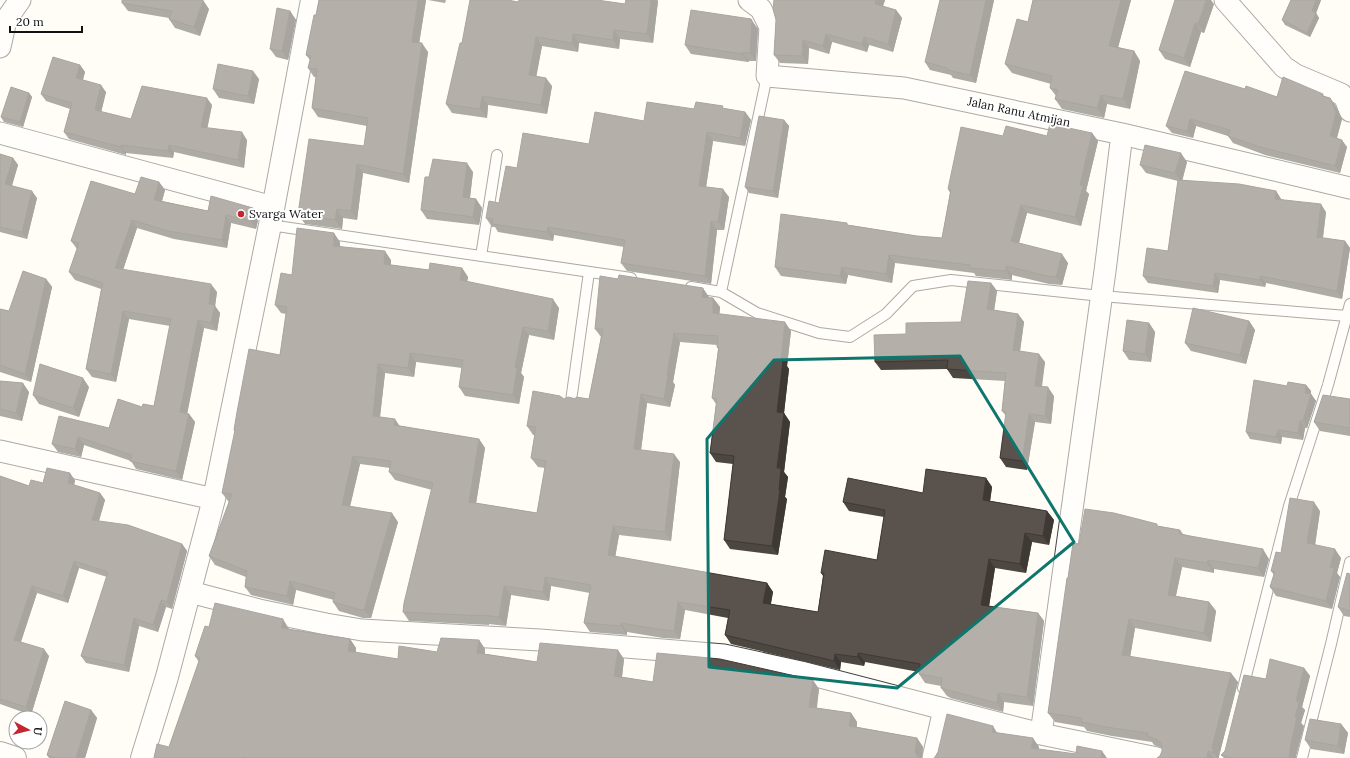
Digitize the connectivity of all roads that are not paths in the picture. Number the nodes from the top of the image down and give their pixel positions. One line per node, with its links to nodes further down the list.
1 (20, 0): 5 (street)
2 (312, 0): 12 (street)
3 (749, 0): 6 (street)
4 (1225, 0): 7 (street)
5 (0, 48)
6 (767, 76): 9 (street, Jalan Ranu Atmijan); 17 (lane)
7 (1350, 111)
8 (0, 133): 12 (street)
9 (1122, 134): 11 (street, Jalan Ranu Atmijan); 18 (street)
10 (497, 155): 13 (lane)
11 (1350, 188)
12 (271, 216): 13 (lane); 23 (street)
13 (481, 256): 14 (lane)
14 (589, 272): 15 (lane); 21 (lane)
15 (639, 279)
16 (684, 286): 17 (lane)
17 (721, 292): 18 (lane)
18 (1101, 296): 20 (lane); 28 (street)
19 (1350, 304): 20 (lane)
20 (1349, 317): 26 (lane)
21 (571, 401)
22 (0, 451): 23 (street)
23 (214, 499): 25 (street)
24 (1350, 562): 34 (lane)
25 (190, 592): 27 (street); 31 (street)
26 (1241, 697)
27 (944, 709): 28 (street); 32 (street)
28 (1041, 734): 33 (street)
29 (0, 753): 30 (street)
30 (15, 758)
31 (142, 758)
32 (933, 758)
33 (1158, 758)
34 (1302, 758)

